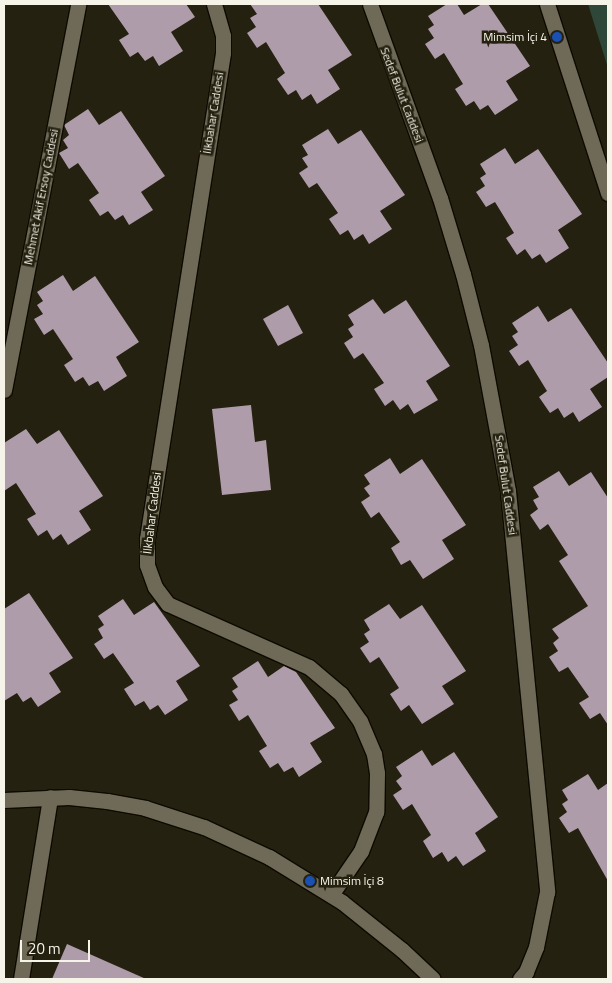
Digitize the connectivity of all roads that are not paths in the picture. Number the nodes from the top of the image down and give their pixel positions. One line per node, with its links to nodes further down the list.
1 (78, 4): 6 (street, Mehmet Akif Ersoy Caddesi)
2 (214, 4): 9 (street, İlkbahar Caddesi)
3 (370, 4): 12 (street, Sedef Bulut Caddesi)
4 (546, 4): 5 (street)
5 (608, 193)
6 (4, 390)
7 (50, 797): 8 (street); 9 (street); 10 (street)
8 (4, 800)
9 (331, 895): 11 (street)
10 (21, 979)
11 (433, 979)
12 (520, 979)

